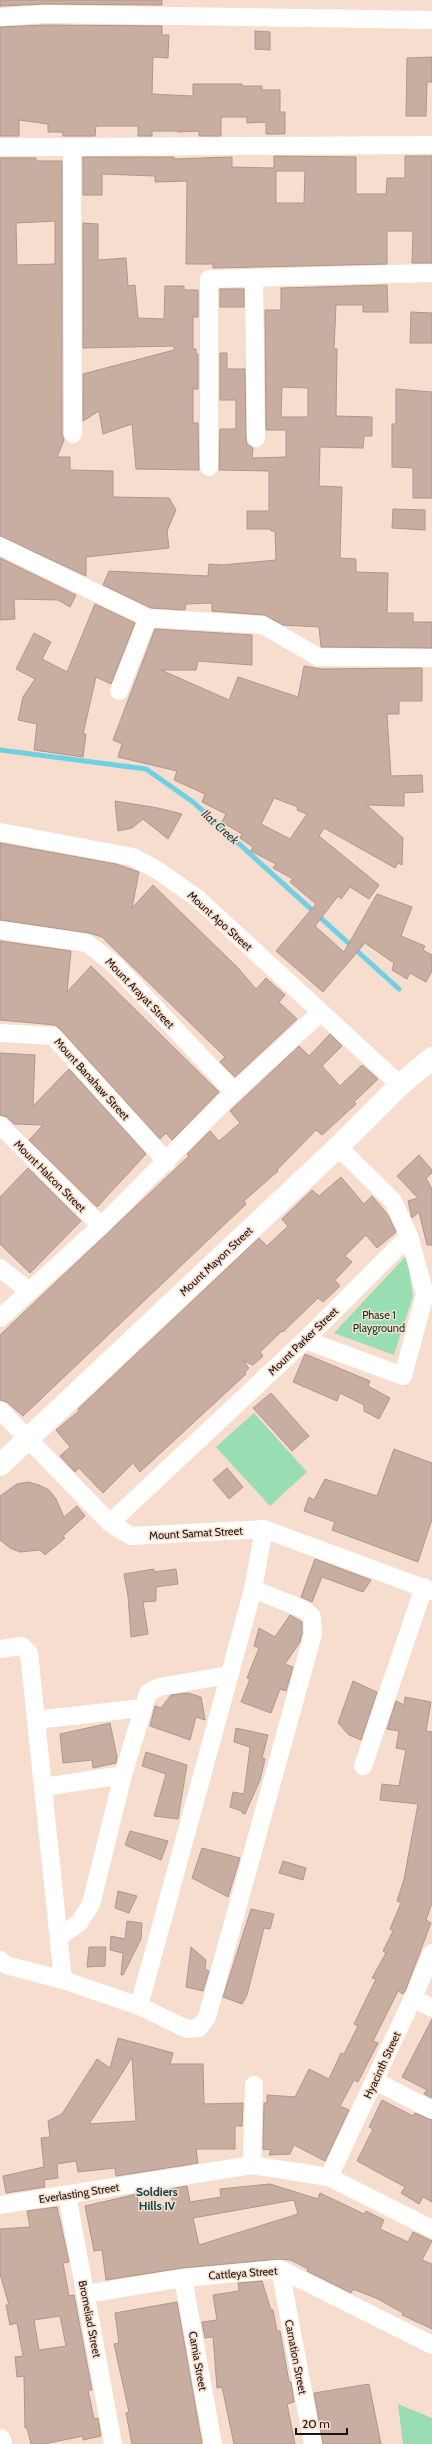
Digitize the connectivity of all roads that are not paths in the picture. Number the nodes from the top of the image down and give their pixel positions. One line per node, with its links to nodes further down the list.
1 (0, 17): 2 (street)
2 (432, 20)
3 (72, 146): 4 (street); 5 (street); 8 (street)
4 (432, 146)
5 (0, 147)
6 (432, 273): 7 (street)
7 (254, 278): 9 (street); 10 (street)
8 (73, 434)
9 (256, 438)
10 (209, 467)
11 (0, 546): 12 (street)
12 (148, 618): 13 (street); 14 (street)
13 (432, 658)
14 (119, 691)
15 (0, 832): 17 (street, Mount Apo Street)
16 (0, 930): 21 (street, Mount Arayat Street)
17 (320, 1013): 20 (street, Mount Apo Street); 21 (street)
18 (0, 1033): 24 (street, Mount Banahaw Street)
19 (432, 1058): 20 (street, Mount Mayon Street)
20 (400, 1085): 23 (street, Mount Mayon Street)
21 (234, 1092): 24 (street)
22 (0, 1125): 25 (street, Mount Halcon Street)
23 (338, 1147): 26 (street); 32 (street, Mount Mayon Street)
24 (167, 1162): 25 (street)
25 (101, 1226): 28 (street)
26 (410, 1236): 30 (street, Mount Parker Street); 30 (street)
27 (0, 1268): 28 (street)
28 (29, 1291): 29 (street)
29 (0, 1318)
30 (305, 1340): 34 (street, Mount Parker Street)
31 (0, 1410): 32 (street, Mount Samat Street)
32 (28, 1438): 33 (street, Mount Mayon Street); 34 (street, Mount Samat Street)
33 (0, 1465)
34 (110, 1523): 35 (street, Mount Samat Street)
35 (264, 1529): 36 (street); 37 (street, Mount Samat Street)
36 (253, 1589): 39 (street); 50 (street)
37 (428, 1589): 42 (street)
38 (0, 1650): 41 (street)
39 (228, 1675): 40 (street); 50 (street)
40 (142, 1708): 41 (street); 43 (street)
41 (36, 1720): 44 (street)
42 (363, 1766)
43 (122, 1775): 44 (street); 45 (street)
44 (44, 1787): 45 (street)
45 (59, 1937): 48 (street)
46 (432, 1953): 49 (street, Hyacinth Street)
47 (0, 1960): 48 (street)
48 (63, 1980): 50 (street)
49 (414, 1998): 51 (street); 52 (street, Hyacinth Street)
50 (139, 2006)
51 (432, 2008)
52 (375, 2081): 54 (street); 56 (street, Hyacinth Street)
53 (254, 2085): 55 (street)
54 (432, 2110)
55 (252, 2165): 56 (street, Everlasting Street); 57 (street, Everlasting Street)
56 (329, 2177): 59 (street, Everlasting Street)
57 (67, 2195): 58 (street, Everlasting Street); 62 (street, Bromeliad Street)
58 (0, 2205)
59 (432, 2229)
60 (280, 2269): 61 (street, Cattleya Street); 63 (street, Cattleya Street); 68 (street, Carnation Street)
61 (183, 2278): 62 (street, Cattleya Street); 67 (street, Camia Street)
62 (86, 2294): 66 (street, Bromeliad Street)
63 (432, 2345)
64 (0, 2440): 65 (street)
65 (1, 2444)
66 (114, 2444)
67 (213, 2444)
68 (313, 2444)

